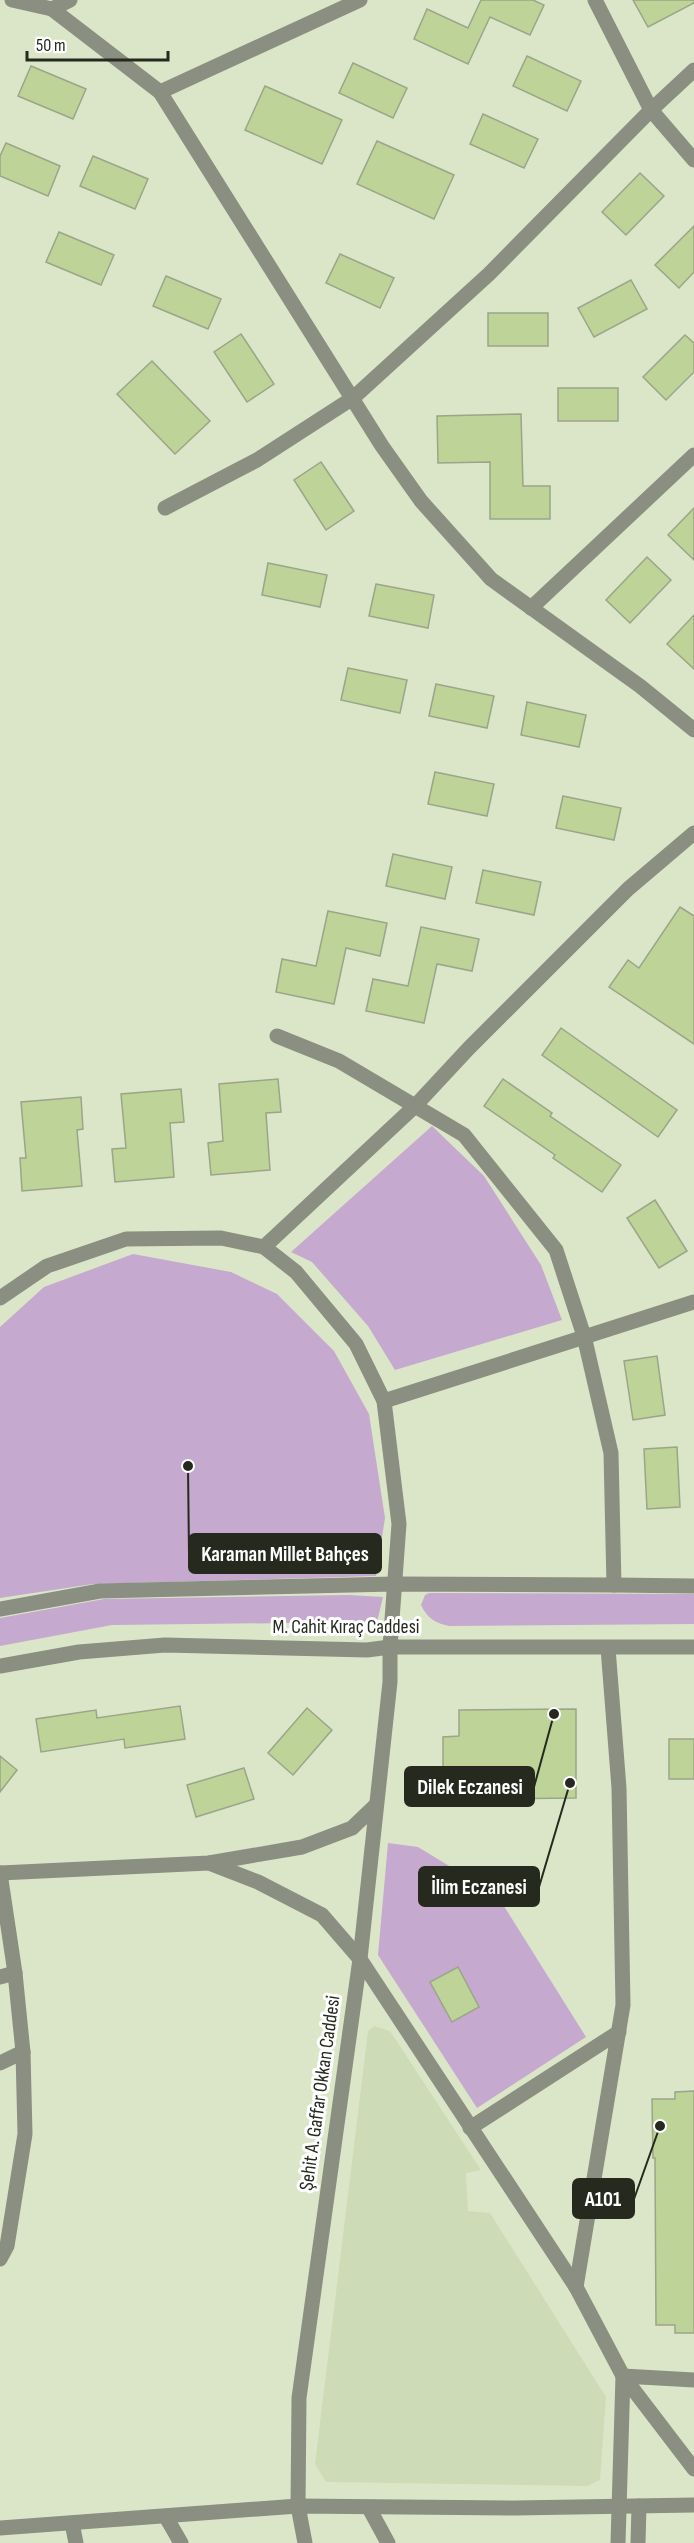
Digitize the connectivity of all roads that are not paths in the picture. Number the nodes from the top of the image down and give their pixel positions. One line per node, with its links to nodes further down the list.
1 (12, 0): 5 (street)
2 (70, 0): 5 (street)
3 (360, 0): 7 (street)
4 (595, 0): 8 (street)
5 (52, 9): 7 (street)
6 (694, 70): 8 (street)
7 (160, 92): 10 (street)
8 (651, 110): 9 (street); 10 (street)
9 (694, 160)
10 (353, 398): 12 (street); 13 (street)
11 (694, 455): 13 (street)
12 (165, 508)
13 (531, 608): 14 (street)
14 (694, 730)
15 (694, 833): 17 (street)
16 (277, 1036): 17 (street)
17 (415, 1106): 18 (street); 21 (street)
18 (264, 1247): 19 (street); 22 (street, Şehit A. Gaffar Okkan Caddesi)
19 (0, 1298)
20 (694, 1302): 21 (street)
21 (584, 1336): 22 (street); 24 (street)
22 (384, 1401): 23 (street, Şehit A. Gaffar Okkan Caddesi)
23 (394, 1584): 24 (street); 26 (street); 27 (street, Şehit A. Gaffar Okkan Caddesi)
24 (614, 1586): 25 (street)
25 (694, 1586)
26 (0, 1609)
27 (390, 1647): 29 (street, M. Cahit Kıraç Caddesi); 30 (street, M. Cahit Kıraç Caddesi); 31 (street, Şehit A. Gaffar Okkan Caddesi)
28 (694, 1647): 29 (street, M. Cahit Kıraç Caddesi)
29 (608, 1648): 37 (street)
30 (0, 1666)
31 (375, 1806): 32 (street); 34 (street, Şehit A. Gaffar Okkan Caddesi)
32 (209, 1863): 33 (street); 34 (street)
33 (0, 1873): 35 (street)
34 (360, 1959): 40 (street); 47 (street, Şehit A. Gaffar Okkan Caddesi)
35 (15, 1973): 36 (street); 38 (street)
36 (0, 1977)
37 (619, 2032): 40 (street); 42 (street)
38 (23, 2052): 39 (street); 41 (street)
39 (0, 2062)
40 (470, 2128): 42 (street)
41 (0, 2259)
42 (576, 2288): 43 (street)
43 (623, 2376): 44 (street); 45 (street); 49 (street)
44 (694, 2380)
45 (694, 2469)
46 (694, 2505): 48 (street)
47 (298, 2506): 50 (street); 51 (street); 56 (street, Şehit A. Gaffar Okkan Caddesi)
48 (639, 2506): 49 (street); 59 (street)
49 (620, 2507): 50 (street); 58 (street)
50 (369, 2508): 57 (street)
51 (165, 2517): 52 (street); 55 (street)
52 (72, 2523): 53 (street); 54 (street)
53 (0, 2528)
54 (76, 2543)
55 (181, 2543)
56 (305, 2543)
57 (388, 2543)
58 (618, 2543)
59 (638, 2543)

